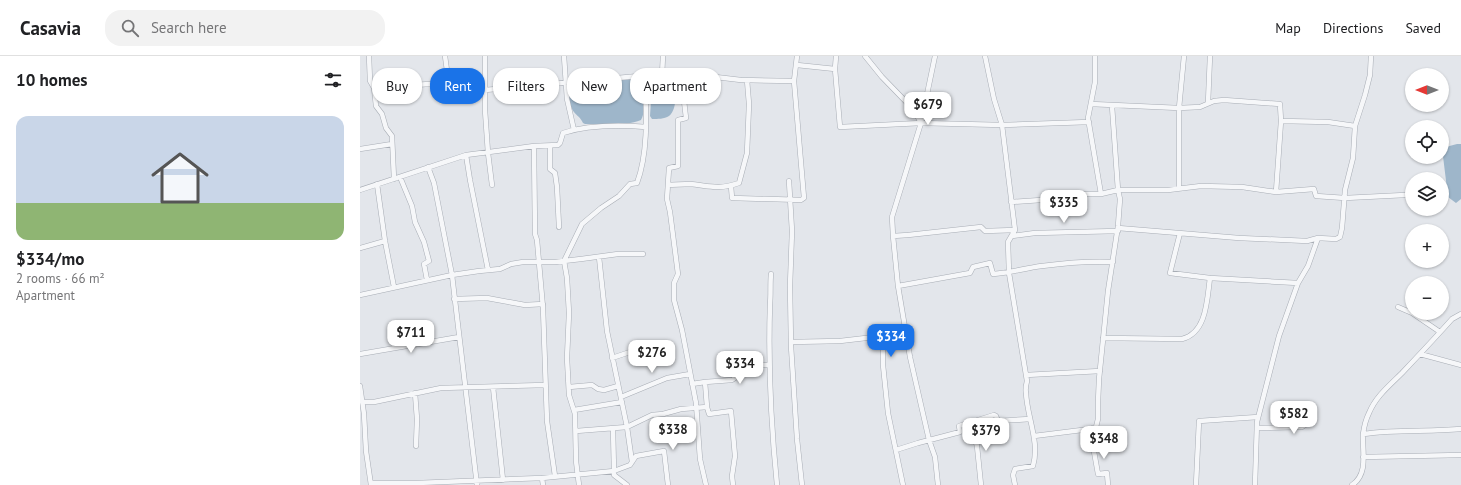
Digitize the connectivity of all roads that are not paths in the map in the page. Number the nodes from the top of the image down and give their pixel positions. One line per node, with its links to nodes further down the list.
1 (369, 56): 24 (street)
2 (445, 56): 16 (street)
3 (485, 56): 17 (street)
4 (564, 56): 23 (street)
5 (663, 56): 18 (street)
6 (797, 56): 15 (street)
7 (836, 56): 19 (street)
8 (865, 56): 37 (street)
9 (935, 56): 37 (street)
10 (985, 56): 38 (street)
11 (1095, 56): 32 (street)
12 (1184, 56): 34 (street)
13 (1210, 56): 26 (street)
14 (1371, 56): 39 (street)
15 (796, 65): 19 (street); 22 (street)
16 (447, 68)
17 (485, 68)
18 (662, 68)
19 (835, 69): 37 (street)
20 (721, 77): 21 (street)
21 (747, 80): 22 (street); 55 (street)
22 (794, 81): 63 (street)
23 (567, 82): 25 (street)
24 (372, 84)
25 (485, 87)
26 (1208, 103): 34 (street); 35 (street)
27 (376, 104): 42 (street)
28 (485, 104): 46 (street)
29 (568, 104): 41 (street)
30 (646, 104): 40 (street)
31 (684, 104): 54 (street)
32 (1091, 104): 33 (street); 36 (street)
33 (1112, 106): 34 (street); 58 (street)
34 (1179, 108): 56 (street)
35 (1281, 120): 39 (street); 59 (street)
36 (1089, 122): 38 (street); 60 (street)
37 (921, 123): 38 (street); 69 (street)
38 (1002, 125): 64 (street)
39 (1355, 126): 62 (street)
40 (646, 127): 41 (street); 76 (street)
41 (574, 130): 44 (street)
42 (392, 144): 45 (street); 50 (street)
43 (534, 146): 44 (street); 46 (street); 77 (street)
44 (550, 146): 65 (street)
45 (360, 149)
46 (488, 152): 47 (street); 53 (street)
47 (466, 155): 48 (street); 79 (street)
48 (428, 167): 49 (street); 82 (street)
49 (400, 177): 50 (street); 84 (street)
50 (394, 179): 52 (street)
51 (789, 181): 63 (street)
52 (376, 184): 57 (street); 72 (street)
53 (492, 185)
54 (668, 185): 55 (street); 106 (street)
55 (731, 186): 63 (street)
56 (1179, 188): 58 (street); 59 (street)
57 (360, 190)
58 (1118, 190): 60 (street); 67 (street)
59 (1276, 192): 62 (street)
60 (1101, 194): 64 (street)
61 (1405, 195): 62 (street)
62 (1344, 198): 71 (street)
63 (790, 199): 98 (street)
64 (1011, 202): 66 (street)
65 (559, 227)
66 (1015, 230): 69 (street); 70 (street)
67 (1118, 230): 68 (street); 70 (street); 78 (street)
68 (1180, 233): 71 (street); 83 (street)
69 (893, 236): 86 (street)
70 (1012, 236): 80 (street)
71 (1318, 238): 85 (street)
72 (385, 241): 73 (street); 87 (street)
73 (360, 248)
74 (643, 254): 75 (street)
75 (599, 257): 76 (street); 102 (street)
76 (564, 261): 77 (street); 115 (street)
77 (539, 262): 79 (street); 90 (street)
78 (1113, 262): 80 (street); 97 (street)
79 (488, 270): 82 (street)
80 (1009, 273): 86 (street); 107 (street)
81 (771, 274): 103 (street)
82 (452, 275): 84 (street); 89 (street)
83 (1210, 278): 85 (street); 97 (street)
84 (427, 280): 87 (street)
85 (1298, 283): 123 (street)
86 (898, 286): 134 (street)
87 (394, 287): 88 (street)
88 (360, 295)
89 (454, 299): 90 (street); 96 (street)
90 (543, 304): 110 (street)
91 (1398, 307): 92 (street)
92 (1405, 310)
93 (1461, 314): 95 (street)
94 (1422, 320): 95 (street)
95 (1440, 332): 101 (street)
96 (459, 337): 100 (street); 113 (street)
97 (1103, 338): 105 (street)
98 (791, 342): 136 (street); 154 (street)
99 (638, 349): 102 (street)
100 (360, 354)
101 (1420, 354): 104 (street); 132 (street)
102 (612, 358): 112 (street)
103 (769, 365): 108 (street); 153 (street)
104 (1461, 365)
105 (1100, 372): 107 (street); 129 (street)
106 (690, 374): 109 (street); 117 (street)
107 (1026, 375): 124 (street)
108 (705, 382): 109 (street); 119 (street)
109 (692, 384): 120 (street)
110 (545, 385): 114 (street); 142 (street)
111 (360, 386): 118 (street)
112 (618, 386): 115 (street); 117 (street)
113 (465, 387): 114 (street); 116 (street); 145 (street)
114 (492, 387): 144 (street)
115 (569, 387): 121 (street)
116 (415, 393): 118 (street); 135 (street)
117 (621, 400): 121 (street); 126 (street)
118 (362, 402): 146 (street)
119 (706, 407): 120 (street); 152 (street)
120 (696, 408): 126 (street); 151 (street)
121 (574, 410): 131 (street)
122 (1311, 414): 127 (street)
123 (1258, 418): 127 (street); 160 (street)
124 (1030, 419): 125 (street); 133 (street)
125 (970, 423): 134 (street); 157 (street)
126 (626, 427): 128 (street); 139 (street)
127 (1257, 428): 161 (street)
128 (612, 429): 131 (street); 140 (street)
129 (1090, 429): 133 (street); 159 (street)
130 (1461, 429): 132 (street)
131 (576, 431): 141 (street)
132 (1363, 434): 138 (street)
133 (1034, 436): 158 (street)
134 (929, 440): 136 (street); 156 (street)
135 (416, 446)
136 (896, 450): 155 (street)
137 (1461, 455): 138 (street)
138 (1363, 457): 162 (street)
139 (632, 462): 140 (street); 150 (street)
140 (614, 471): 141 (street); 149 (street)
141 (578, 474): 142 (street); 148 (street)
142 (555, 476): 143 (street)
143 (542, 478): 144 (street); 147 (street)
144 (503, 480): 145 (street)
145 (476, 483): 146 (street)
146 (371, 484)
147 (543, 485)
148 (579, 485)
149 (627, 485)
150 (668, 485)
151 (706, 485)
152 (733, 485)
153 (777, 485)
154 (802, 485)
155 (903, 485)
156 (938, 485)
157 (981, 485)
158 (1015, 485)
159 (1108, 485)
160 (1196, 485)
161 (1255, 485)
162 (1352, 485)

